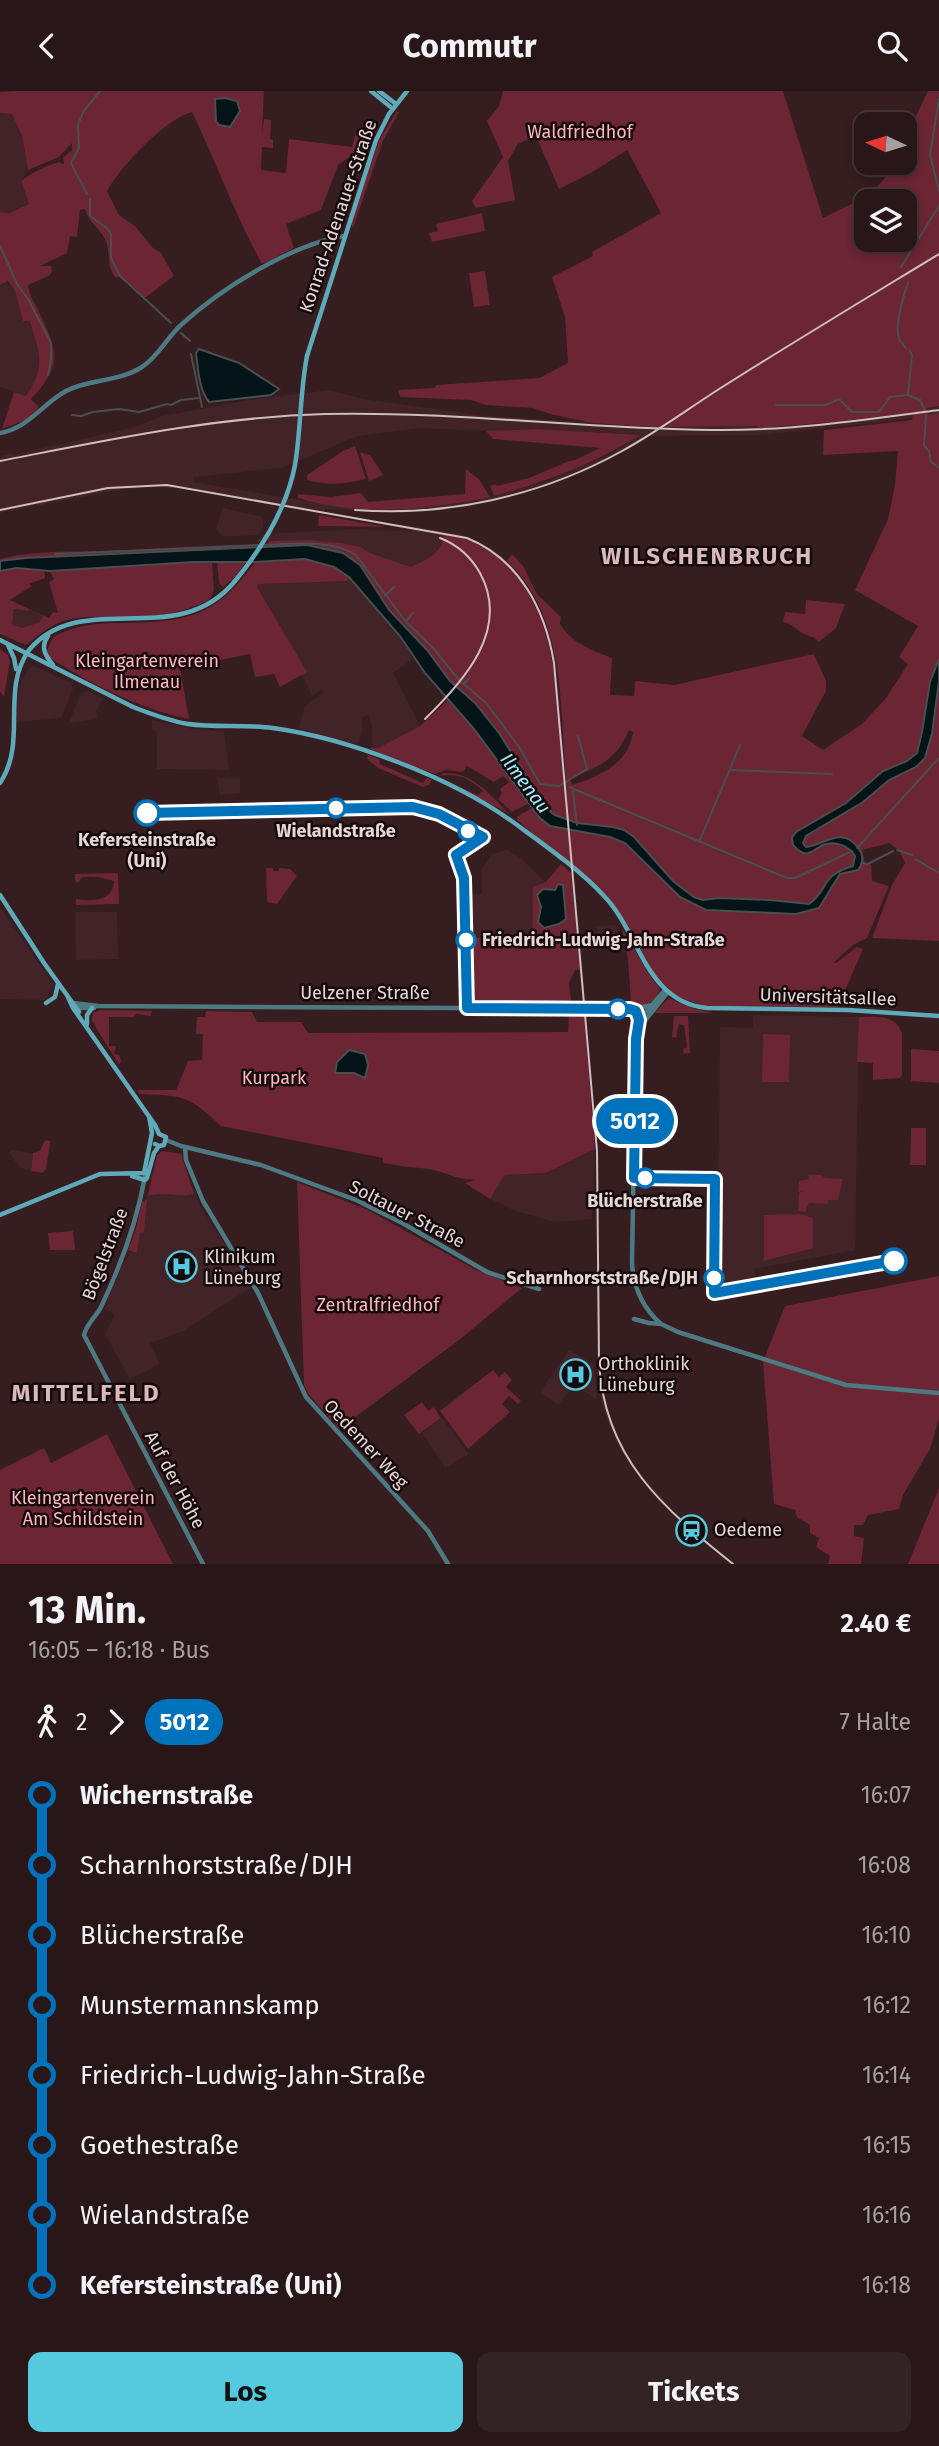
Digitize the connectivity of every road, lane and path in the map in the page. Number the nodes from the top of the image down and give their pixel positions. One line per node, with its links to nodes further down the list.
1 (371, 91): 4 (main road)
2 (379, 91): 4 (main road)
3 (407, 91): 4 (main road, Konrad-Adenauer-Straße)
4 (395, 106): 5 (main road, Konrad-Adenauer-Straße)
5 (344, 236): 6 (street); 7 (main road, Konrad-Adenauer-Straße, bridge)
6 (0, 433)
7 (51, 632): 10 (main road, Konrad-Adenauer-Straße); 11 (main road)
8 (0, 640): 9 (main road)
9 (7, 644): 10 (main road); 12 (main road)
10 (26, 653): 11 (main road); 12 (main road)
11 (56, 668): 16 (main road)
12 (16, 671): 13 (main road)
13 (0, 783)
14 (0, 895): 15 (main road)
15 (58, 983): 17 (main road); 18 (main road)
16 (666, 991): 22 (street); 23 (main road, Universitätsallee); 27 (street)
17 (47, 1003)
18 (73, 1006): 19 (street, Uelzener Straße); 20 (street, Uelzener Straße); 25 (main road, Soltauer Straße); 26 (main road, Soltauer Straße)
19 (98, 1006): 20 (street, Uelzener Straße); 21 (street, Uelzener Straße)
20 (92, 1008): 25 (main road)
21 (632, 1009): 22 (street, Uelzener Straße); 24 (street)
22 (643, 1010): 24 (street)
23 (939, 1016)
24 (639, 1020): 27 (street)
25 (87, 1024): 26 (main road, Soltauer Straße)
26 (90, 1031): 28 (main road, Soltauer Straße)
27 (636, 1039): 36 (street)
28 (149, 1116): 29 (main road, Soltauer Straße); 32 (main road, Bögelstraße)
29 (159, 1134): 30 (main road, Soltauer Straße); 30 (main road)
30 (161, 1144): 31 (street, Soltauer Straße); 32 (main road, Bögelstraße); 33 (main road, Bögelstraße)
31 (183, 1146): 35 (street, Soltauer Straße); 41 (street, Oedemer Weg)
32 (148, 1157): 33 (street, Bögelstraße)
33 (144, 1177): 34 (main road); 38 (street, Bögelstraße)
34 (0, 1215)
35 (539, 1289)
36 (647, 1309): 37 (street); 37 (street)
37 (654, 1322): 39 (street)
38 (85, 1335): 40 (street, Auf der Höhe)
39 (939, 1393)
40 (203, 1564)
41 (448, 1564)

